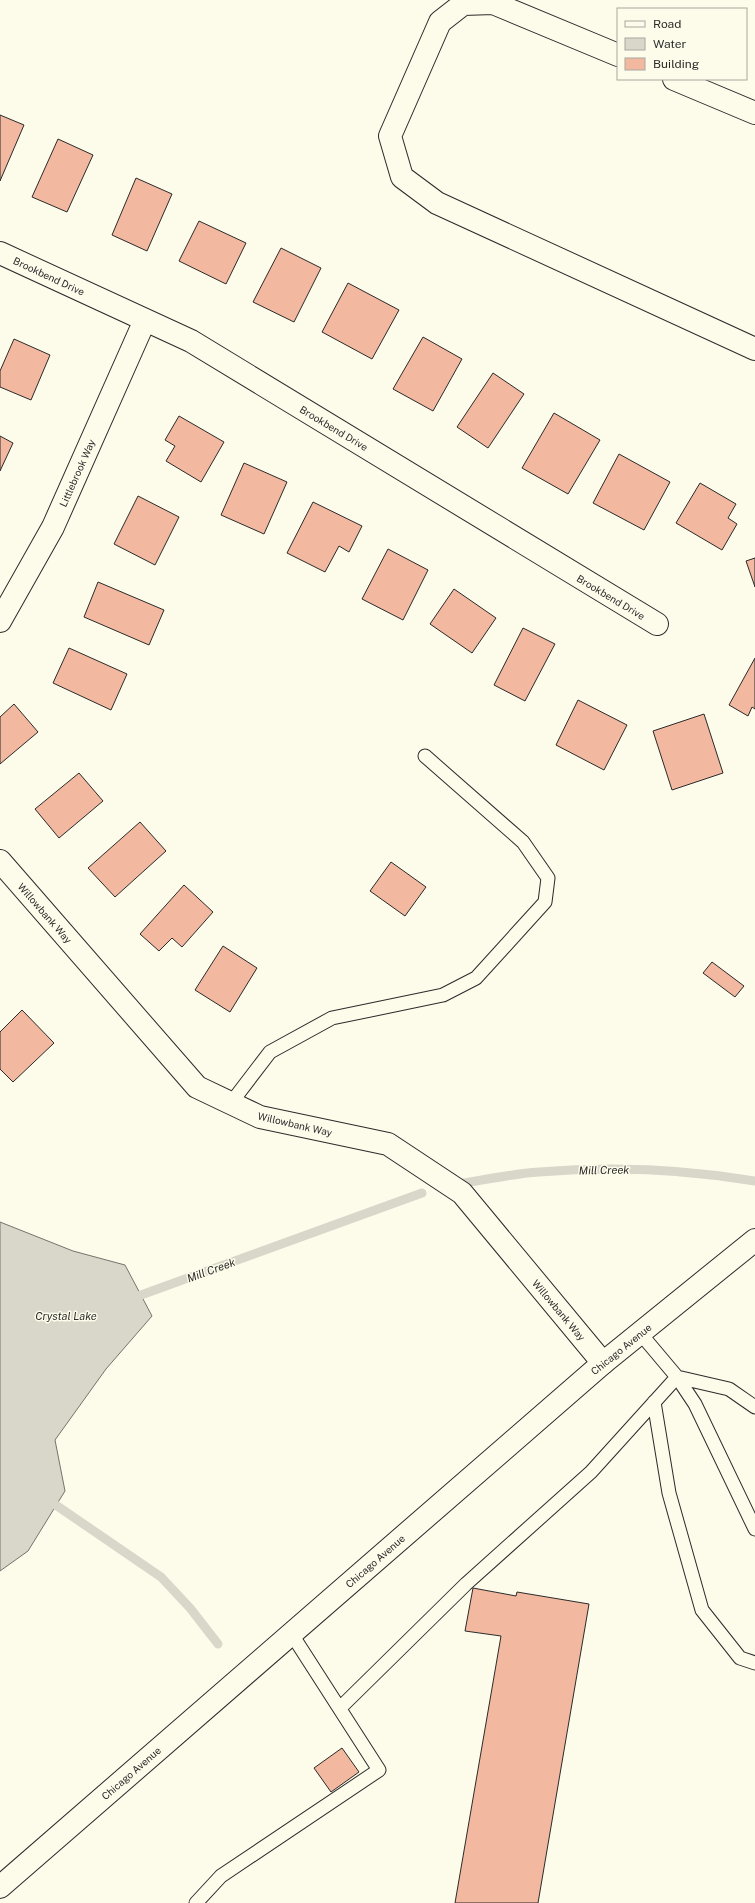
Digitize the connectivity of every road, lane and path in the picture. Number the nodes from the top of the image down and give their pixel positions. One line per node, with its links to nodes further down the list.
1 (617, 56): 6 (street)
2 (676, 80): 3 (street)
3 (755, 113)
4 (0, 254): 5 (street, Brookbend Drive)
5 (145, 320): 7 (street, Littlebrook Way); 8 (street, Brookbend Drive)
6 (755, 349)
7 (0, 621)
8 (657, 624)
9 (425, 756): 11 (lane)
10 (0, 861): 11 (street, Willowbank Way)
11 (231, 1103): 14 (street, Willowbank Way)
12 (755, 1240): 13 (street, Chicago Avenue)
13 (640, 1333): 14 (street, Chicago Avenue); 15 (lane)
14 (603, 1363): 19 (street, Chicago Avenue)
15 (677, 1377): 16 (lane); 17 (lane); 18 (lane)
16 (654, 1402): 20 (lane); 21 (lane)
17 (755, 1407)
18 (755, 1528)
19 (291, 1633): 21 (lane); 22 (street, Chicago Avenue)
20 (755, 1663)
21 (340, 1708): 23 (lane)
22 (0, 1886)
23 (196, 1903)

